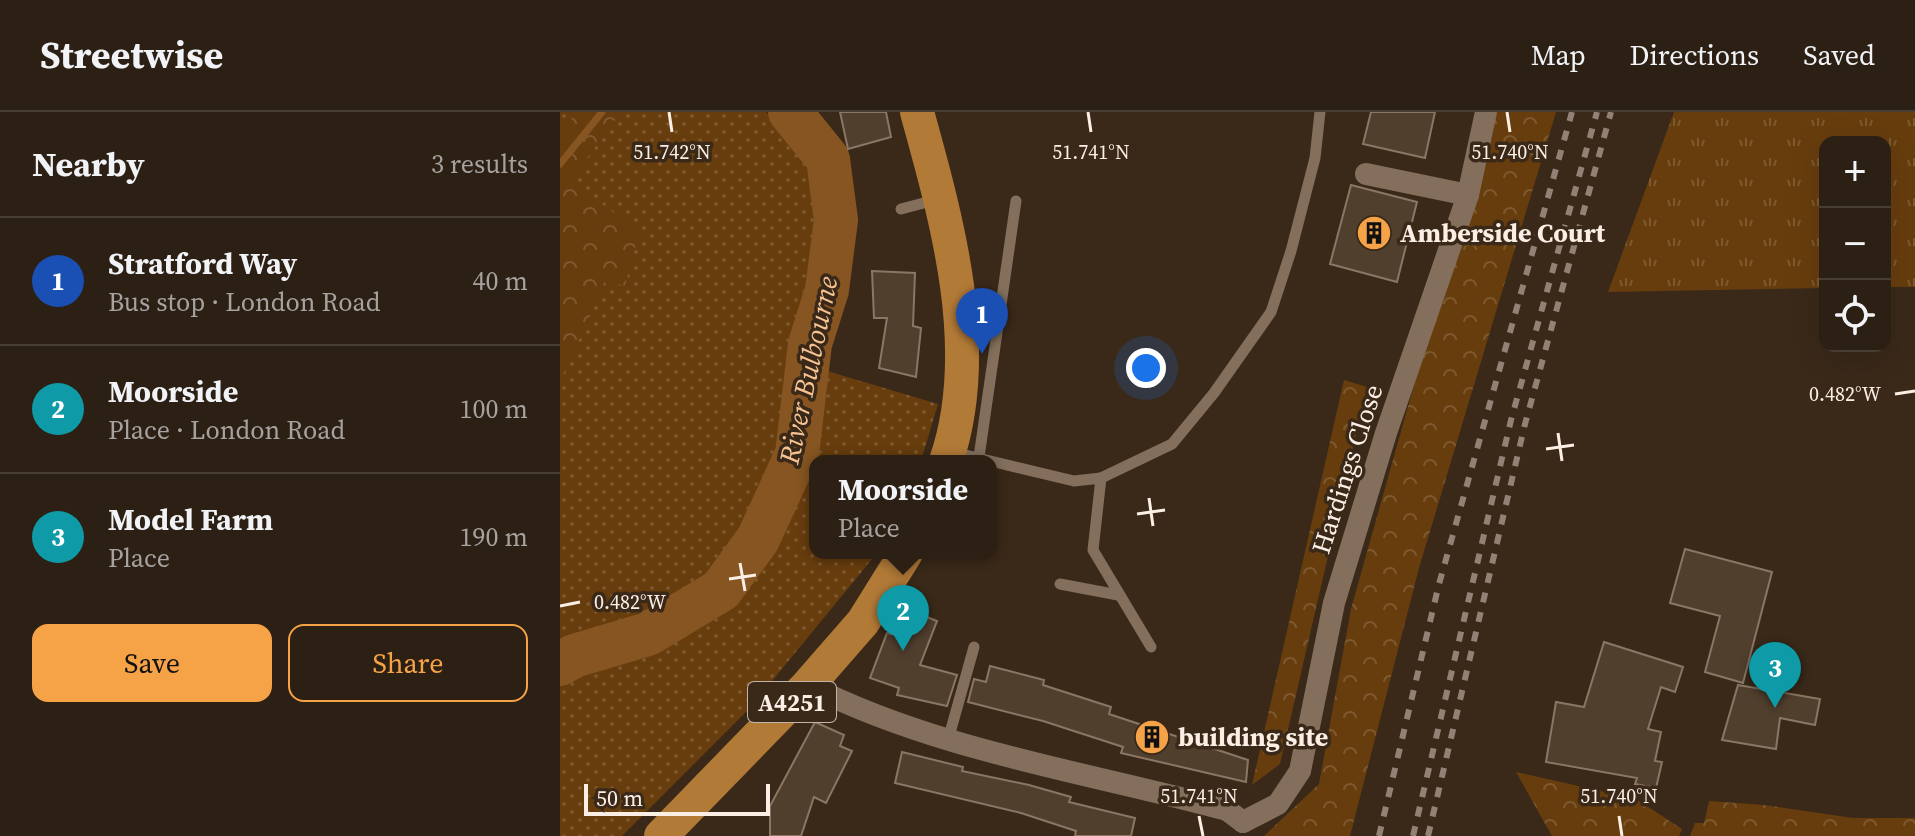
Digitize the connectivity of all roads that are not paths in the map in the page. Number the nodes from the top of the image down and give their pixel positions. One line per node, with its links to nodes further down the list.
1 (917, 112): 6 (main road)
2 (1320, 112): 12 (lane)
3 (1486, 112): 5 (street, Hardings Close)
4 (1366, 174): 5 (street)
5 (1468, 195): 20 (street, Hardings Close)
6 (941, 199): 8 (lane); 9 (main road)
7 (1016, 201): 10 (lane)
8 (901, 209)
9 (958, 455)
10 (958, 455)
11 (997, 464): 12 (lane)
12 (1101, 478): 15 (lane)
13 (902, 559): 18 (main road, A4251)
14 (1060, 584): 15 (lane)
15 (1118, 595): 17 (lane)
16 (974, 647): 19 (lane)
17 (1151, 647)
18 (808, 685): 19 (street); 21 (main road, A4251)
19 (948, 740): 20 (street)
20 (1243, 829)
21 (661, 836)

